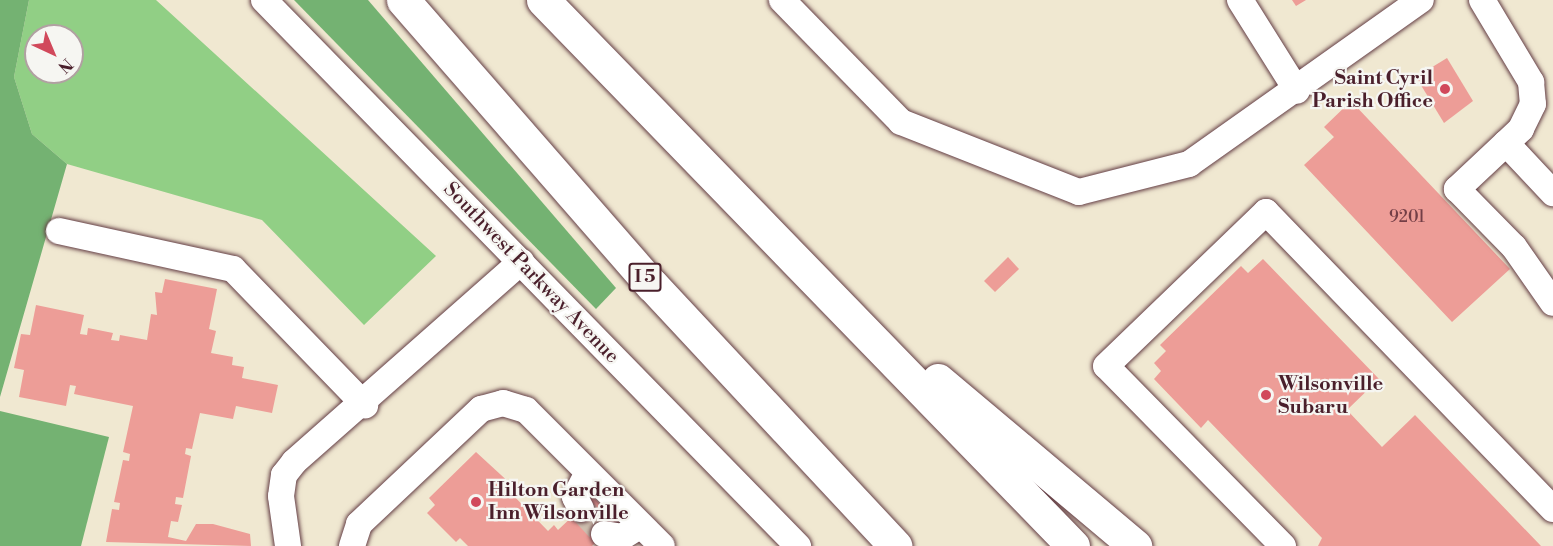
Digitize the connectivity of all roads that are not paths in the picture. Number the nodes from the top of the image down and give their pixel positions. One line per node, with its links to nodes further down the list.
1 (264, 0): 12 (street, Southwest Parkway Avenue)
2 (403, 0): 25 (highway, I 5)
3 (543, 0): 13 (highway)
4 (782, 0): 8 (street)
5 (1240, 0): 8 (street)
6 (1421, 0): 8 (street)
7 (1482, 0): 9 (street)
8 (1297, 91)
9 (1506, 143): 10 (street); 14 (street)
10 (1553, 193)
11 (59, 231): 15 (street)
12 (521, 262): 15 (street); 24 (street, Southwest Parkway Avenue)
13 (814, 277): 26 (highway); 27 (highway)
14 (1553, 303)
15 (365, 405): 21 (street)
16 (588, 473): 17 (street); 19 (street); 22 (street)
17 (581, 508)
18 (1553, 509): 28 (street)
19 (640, 525): 20 (street); 23 (street)
20 (604, 534)
21 (288, 546)
22 (352, 546)
23 (662, 546)
24 (798, 546)
25 (896, 546)
26 (1073, 546)
27 (1135, 546)
28 (1283, 546)

